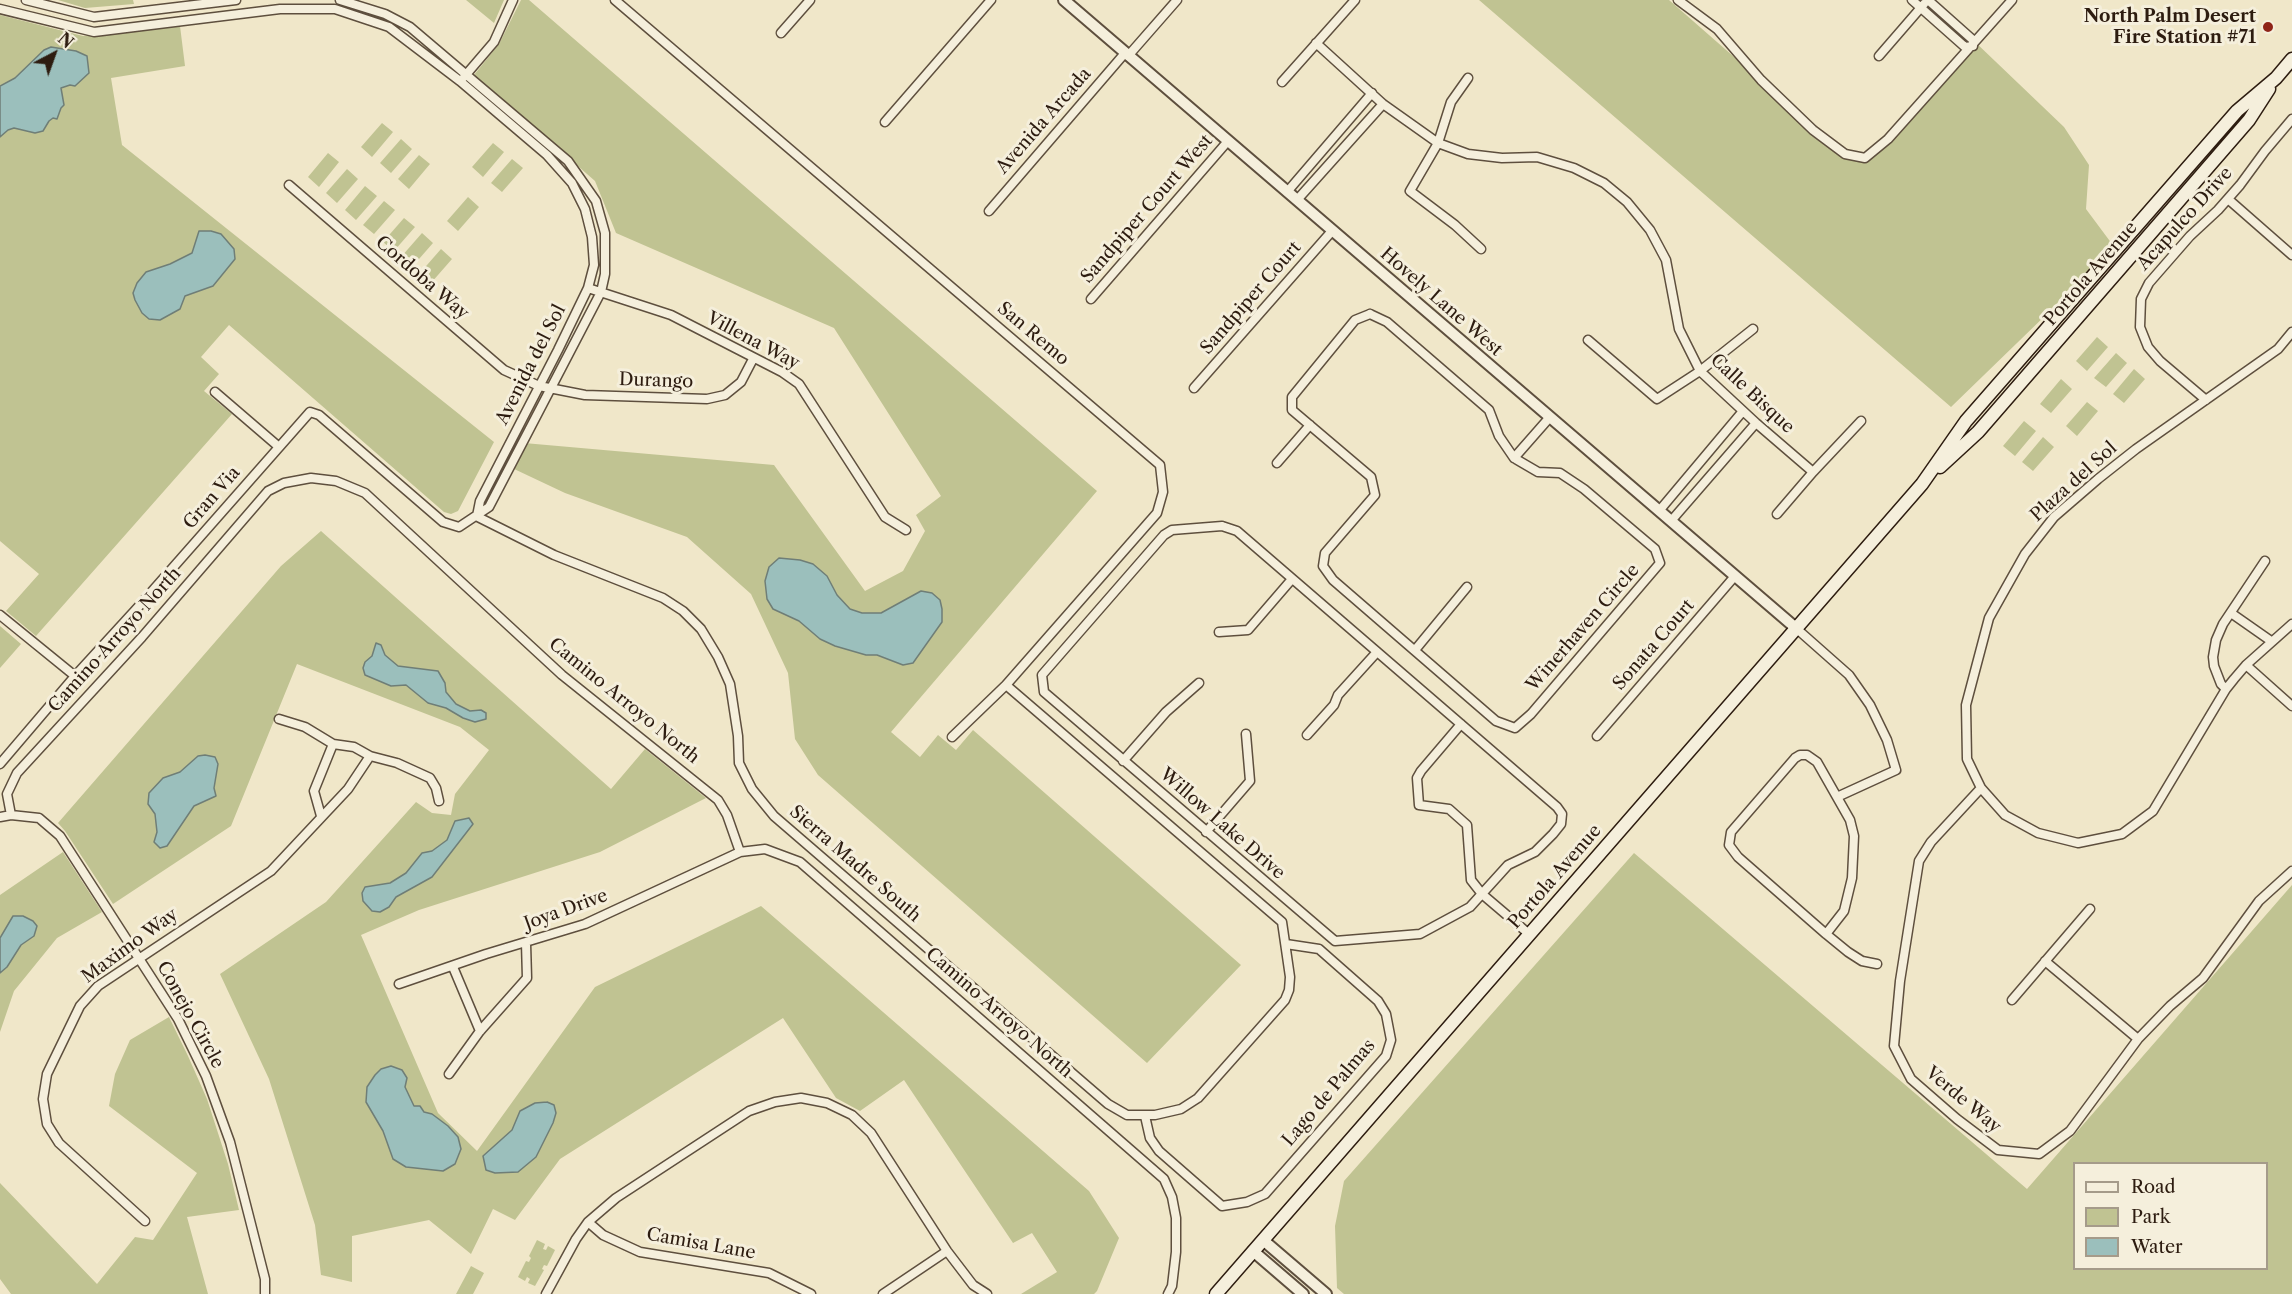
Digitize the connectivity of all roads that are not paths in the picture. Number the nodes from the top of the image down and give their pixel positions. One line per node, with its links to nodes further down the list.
1 (26, 0): 15 (street)
2 (236, 0): 15 (street)
3 (340, 0): 25 (street, Avenida del Sol)
4 (513, 0): 25 (street)
5 (615, 0): 92 (street, San Remo)
6 (810, 0): 19 (street)
7 (990, 0): 32 (street)
8 (1064, 0): 22 (street, Hovely Lane West)
9 (1177, 0): 22 (street, Avenida Arcada)
10 (1355, 0): 20 (street)
11 (1678, 0): 21 (street)
12 (1912, 0): 16 (street)
13 (1928, 0): 16 (street); 21 (street)
14 (2012, 0): 21 (street)
15 (197, 2): 18 (street)
16 (1920, 8): 21 (street); 23 (street)
17 (0, 9): 18 (street, Avenida del Sol)
18 (202, 18): 25 (street, Avenida del Sol)
19 (781, 33)
20 (1316, 43): 28 (street); 29 (street, Calle Bisque)
21 (1973, 46)
22 (1127, 54): 35 (street, Hovely Lane West); 41 (street, Avenida Arcada)
23 (1879, 56)
24 (2292, 60): 27 (main road, Portola Avenue)
25 (463, 78): 46 (street, Avenida del Sol); 47 (street, Avenida del Sol)
26 (1468, 78): 36 (street)
27 (2276, 78): 44 (main road, Portola Avenue); 49 (main road, Portola Avenue)
28 (1282, 82)
29 (1372, 93): 30 (street, Calle Bisque); 33 (street)
30 (1383, 104): 34 (street); 36 (street, Calle Bisque)
31 (2292, 119): 39 (street, Acapulco Drive)
32 (885, 122)
33 (1342, 127): 34 (street); 38 (street)
34 (1354, 136): 40 (street)
35 (1228, 141): 38 (street, Hovely Lane West); 48 (street, Sandpiper Court West)
36 (1438, 143): 43 (street); 54 (street, Calle Bisque)
37 (288, 185): 55 (street, Cordoba Way)
38 (1287, 192): 40 (street, Hovely Lane West)
39 (2228, 199): 45 (street); 59 (street, Acapulco Drive)
40 (1297, 200): 42 (street, Hovely Lane West)
41 (989, 211)
42 (1332, 231): 56 (street, Sandpiper Court); 61 (street, Hovely Lane West)
43 (1481, 249)
44 (2117, 250): 49 (main road); 71 (main road, Portola Avenue)
45 (2292, 255)
46 (588, 288): 47 (street, Villena Way); 55 (street, Avenida del Sol)
47 (601, 292): 53 (street, Villena Way); 57 (street, Avenida del Sol)
48 (1091, 299)
49 (2080, 314): 71 (main road, Portola Avenue)
50 (1753, 329): 54 (street)
51 (2292, 332): 59 (street, Plaza del Sol)
52 (1588, 340): 54 (street)
53 (753, 359): 57 (street, Durango); 76 (street, Villena Way)
54 (1700, 371): 60 (street, Calle Bisque)
55 (539, 386): 57 (street, Durango); 74 (street, Avenida del Sol)
56 (1194, 388)
57 (552, 389): 74 (street, Avenida del Sol)
58 (215, 392): 66 (street)
59 (2206, 400): 105 (street, Plaza del Sol)
60 (1743, 411): 63 (street, Calle Bisque); 65 (street)
61 (1550, 417): 68 (street); 72 (street, Hovely Lane West)
62 (1861, 421): 70 (street)
63 (1755, 423): 67 (street); 70 (street, Calle Bisque)
64 (1310, 425): 68 (street); 69 (street); 87 (street)
65 (1714, 446): 67 (street); 72 (street)
66 (279, 447): 74 (street, Gran Via); 90 (street, Gran Via)
67 (1727, 456): 75 (street)
68 (1514, 458): 87 (street, Winerhaven Circle)
69 (1277, 463)
70 (1813, 472): 73 (street)
71 (1922, 484): 84 (main road, Portola Avenue)
72 (1659, 511): 75 (street, Hovely Lane West)
73 (1777, 514)
74 (476, 516): 129 (street, Sierra Madre South)
75 (1671, 521): 78 (street, Hovely Lane West)
76 (906, 530)
77 (2265, 561): 81 (street)
78 (1735, 576): 84 (street, Hovely Lane West); 99 (street, Sonata Court)
79 (1292, 579): 85 (street); 88 (street, Willow Lake Drive); 103 (street, Willow Lake Drive)
80 (1467, 587): 87 (street)
81 (2231, 613): 86 (street); 93 (street)
82 (0, 615): 90 (street)
83 (2292, 624): 86 (street, Plaza del Sol)
84 (1797, 629): 106 (street); 116 (main road, Portola Avenue)
85 (1219, 632)
86 (2271, 641): 89 (street, Plaza del Sol)
87 (1415, 650)
88 (1377, 651): 96 (street, Willow Lake Drive); 98 (street)
89 (2246, 665): 93 (street, Plaza del Sol); 94 (street)
90 (75, 676): 104 (street, Gran Via)
91 (1199, 683): 103 (street)
92 (1006, 685): 100 (street, San Remo); 119 (street)
93 (2226, 690): 105 (street, Plaza del Sol)
94 (2292, 706)
95 (279, 719): 101 (street)
96 (1461, 724): 114 (street); 114 (street, Willow Lake Drive)
97 (1246, 734): 111 (street)
98 (1307, 735)
99 (1597, 736)
100 (952, 737)
101 (333, 744): 102 (street); 109 (street)
102 (370, 756): 107 (street); 109 (street, Maximo Way)
103 (1123, 761): 111 (street, Willow Lake Drive)
104 (0, 764)
105 (1981, 788): 127 (street, Verde Way)
106 (1837, 797): 117 (street); 117 (street)
107 (439, 801)
108 (11, 815): 110 (street, Conejo Circle); 112 (street, Camino Arroyo North); 120 (street, Conejo Circle)
109 (321, 816): 120 (street, Maximo Way)
110 (0, 818)
111 (1206, 832): 114 (street, Willow Lake Drive)
112 (740, 852): 118 (street, Joya Drive); 140 (street, Camino Arroyo North)
113 (2292, 872): 127 (street, Verde Way)
114 (1482, 894): 116 (street)
115 (2090, 909): 121 (street)
116 (1529, 934): 132 (main road, Portola Avenue)
117 (1826, 934): 122 (street)
118 (526, 943): 123 (street, Joya Drive); 126 (street)
119 (1286, 944): 129 (street, Sierra Madre South); 129 (street, Lago de Palmas)
120 (139, 957): 130 (street, Maximo Way); 135 (street, Conejo Circle)
121 (2045, 962): 125 (street); 127 (street)
122 (1877, 964)
123 (453, 967): 124 (street, Joya Drive); 126 (street)
124 (399, 984)
125 (2012, 1000)
126 (480, 1031): 128 (street)
127 (2138, 1039)
128 (449, 1074)
129 (1145, 1116)
130 (145, 1221)
131 (588, 1222): 133 (street); 136 (street); 137 (street, Camisa Lane)
132 (1263, 1239): 134 (main road, Portola Avenue); 143 (street)
133 (946, 1251): 138 (street); 139 (street)
134 (1253, 1251): 141 (main road, Portola Avenue); 142 (street)
135 (265, 1294)
136 (546, 1294)
137 (811, 1294)
138 (884, 1294)
139 (987, 1294)
140 (1168, 1294)
141 (1216, 1294)
142 (1303, 1294)
143 (1326, 1294)

